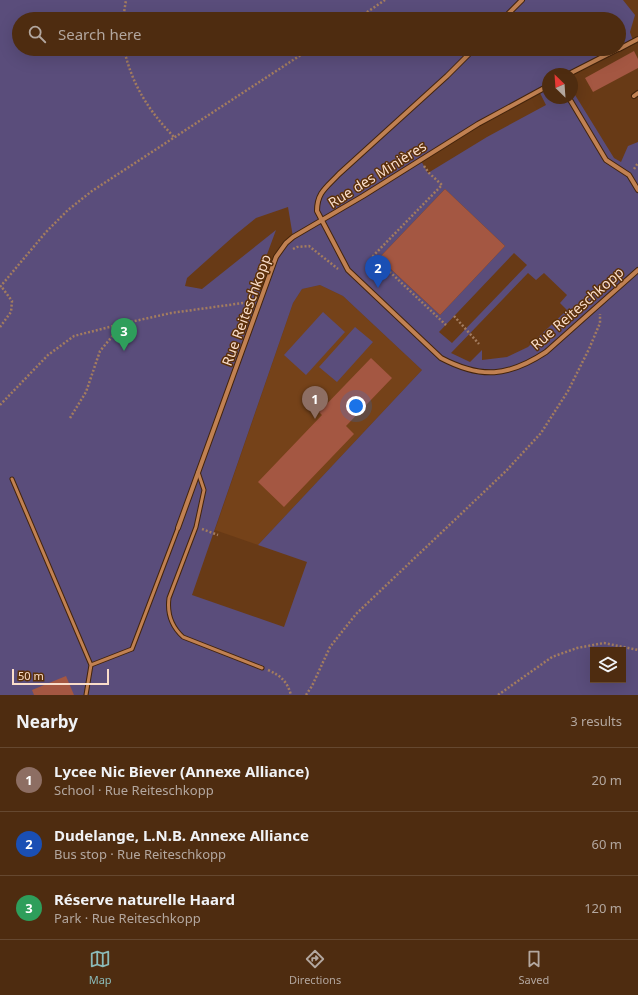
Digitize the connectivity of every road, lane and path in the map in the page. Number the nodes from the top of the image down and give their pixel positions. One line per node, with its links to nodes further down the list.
1 (126, 0): 4 (path)
2 (385, 0): 5 (path)
3 (522, 0): 6 (street)
4 (124, 12)
5 (367, 12)
6 (510, 12)
7 (638, 39): 8 (street)
8 (626, 45)
9 (125, 56): 18 (path)
10 (299, 56): 18 (path)
11 (467, 56): 21 (street, Rue des Minières)
12 (605, 56): 13 (street)
13 (578, 70)
14 (542, 89): 19 (street, Rue des Minières)
15 (638, 93): 16 (street)
16 (634, 96)
17 (573, 104): 20 (street)
18 (174, 137): 25 (path)
19 (420, 159): 21 (street, Rue des Minières); 30 (path)
20 (638, 190)
21 (322, 221): 22 (street, Rue Reiteschkopp); 23 (street, Rue Reiteschkopp)
22 (276, 257): 24 (path); 26 (street, Rue Reiteschkopp)
23 (638, 270)
24 (343, 274)
25 (0, 287): 31 (path)
26 (259, 306): 29 (path); 35 (street, Rue Reiteschkopp)
27 (454, 316): 32 (path)
28 (594, 317): 45 (path)
29 (117, 324): 33 (path); 34 (path)
30 (446, 325)
31 (0, 327)
32 (479, 344)
33 (0, 406)
34 (70, 418)
35 (198, 472): 37 (street, Rue Reiteschkopp); 42 (lane)
36 (12, 479): 41 (lane)
37 (178, 528): 41 (lane)
38 (213, 533): 39 (path)
39 (218, 535)
40 (638, 650): 46 (path)
41 (91, 665): 43 (lane)
42 (262, 668): 44 (path)
43 (86, 695)
44 (292, 695)
45 (306, 695)
46 (498, 695)

